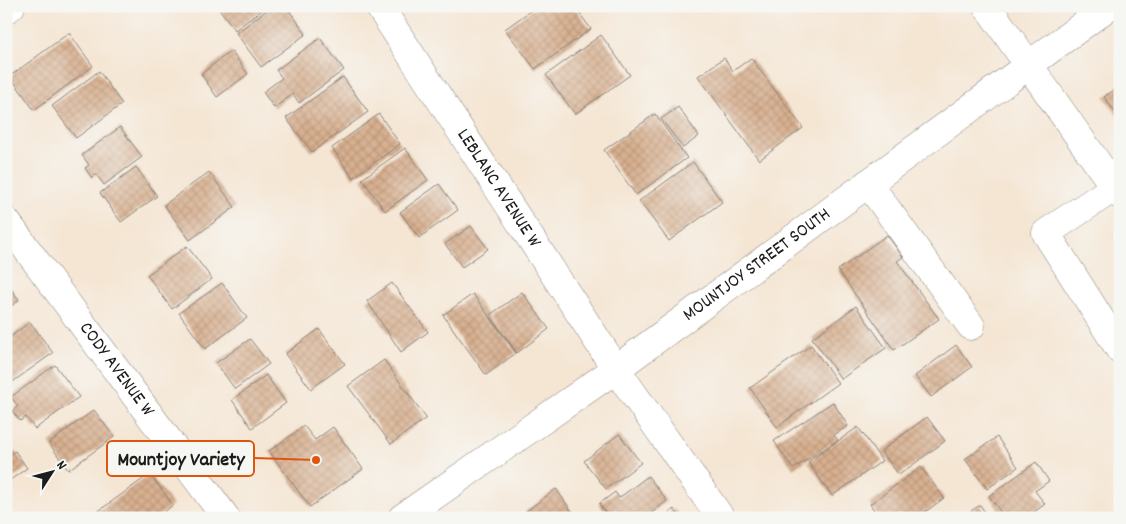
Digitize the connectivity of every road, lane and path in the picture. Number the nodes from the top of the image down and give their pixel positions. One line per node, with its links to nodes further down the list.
1 (11, 6): 5 (street)
2 (379, 6): 12 (street, LEBLANC AVENUE W)
3 (987, 6): 6 (street)
4 (1109, 6): 6 (street, MOUNTJOY STREET SOUTH)
5 (6, 10)
6 (1028, 64): 7 (street, MOUNTJOY STREET SOUTH); 8 (street)
7 (868, 183): 10 (street); 12 (street, MOUNTJOY STREET SOUTH)
8 (1117, 191): 11 (street)
9 (6, 221): 13 (street, CODY AVENUE W)
10 (971, 326)
11 (1120, 350)
12 (616, 369): 14 (street, MOUNTJOY STREET SOUTH); 15 (street, LEBLANC AVENUE W)
13 (226, 518)
14 (402, 518)
15 (721, 518)

